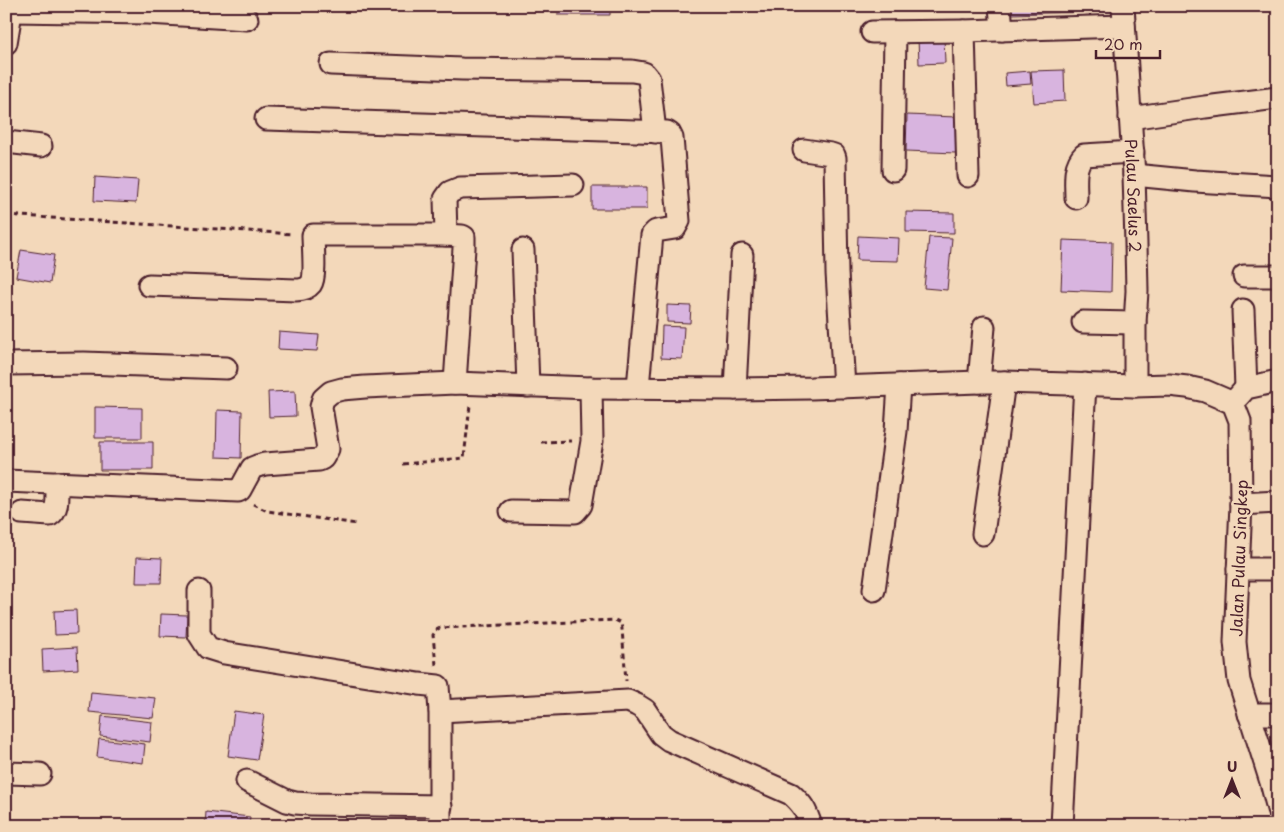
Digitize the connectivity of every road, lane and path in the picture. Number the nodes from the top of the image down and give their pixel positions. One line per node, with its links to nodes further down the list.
1 (1000, 6): 5 (street)
2 (12, 8): 4 (street); 9 (street)
3 (1123, 16): 5 (street); 12 (street, Pulau Saelus 2)
4 (247, 19)
5 (1002, 30): 6 (street)
6 (964, 31): 8 (street); 21 (street)
7 (872, 32): 8 (street)
8 (896, 32): 19 (street)
9 (6, 41)
10 (331, 64): 14 (street)
11 (1278, 98): 12 (street)
12 (1130, 118): 18 (street, Pulau Saelus 2)
13 (266, 119): 14 (street)
14 (655, 132): 47 (street)
15 (6, 142): 16 (street)
16 (41, 146)
17 (804, 150): 48 (street)
18 (1132, 152): 20 (street, Pulau Saelus 2); 24 (street)
19 (893, 170)
20 (1134, 175): 23 (street); 35 (street, Pulau Saelus 2)
21 (968, 176)
22 (573, 185): 26 (street)
23 (1278, 186)
24 (1076, 198)
25 (6, 214): 27 (path)
26 (446, 235): 27 (street); 42 (street)
27 (313, 236): 32 (street)
28 (523, 250): 45 (street)
29 (742, 255): 50 (street)
30 (1244, 276): 31 (street)
31 (1278, 276)
32 (149, 285)
33 (1243, 310): 51 (street, Jalan Pulau Singkep)
34 (1083, 322): 35 (street)
35 (1135, 323): 46 (street, Pulau Saelus 2)
36 (984, 327): 40 (street)
37 (6, 364): 38 (street)
38 (226, 368)
39 (1278, 381): 51 (street)
40 (979, 382): 41 (street); 44 (street)
41 (1004, 382): 43 (street); 63 (street)
42 (464, 384): 45 (street); 54 (path); 57 (street)
43 (1085, 384): 46 (street); 80 (street)
44 (899, 385): 48 (street); 66 (street)
45 (528, 386): 49 (street)
46 (1135, 386): 51 (street)
47 (638, 387): 49 (street); 50 (street)
48 (844, 387): 50 (street)
49 (591, 388): 52 (street)
50 (735, 389)
51 (1239, 395): 59 (street, Jalan Pulau Singkep)
52 (592, 441): 53 (path); 60 (street)
53 (541, 442)
54 (403, 464)
55 (6, 481): 56 (street)
56 (57, 483): 57 (street); 61 (street)
57 (238, 491): 62 (path)
58 (1278, 502): 59 (street)
59 (1241, 504): 64 (street, Jalan Pulau Singkep)
60 (511, 511)
61 (22, 513)
62 (357, 524)
63 (983, 534)
64 (1238, 569): 65 (street); 71 (street, Jalan Pulau Singkep)
65 (1278, 569)
66 (874, 590)
67 (199, 592): 68 (street)
68 (438, 686): 69 (path); 70 (street)
69 (628, 701): 70 (street); 79 (street)
70 (440, 711): 78 (street)
71 (1249, 714): 72 (street); 76 (street, Jalan Pulau Singkep)
72 (1278, 714)
73 (6, 773): 74 (street)
74 (40, 774)
75 (247, 781): 78 (street)
76 (1274, 782): 77 (street, Jalan Pulau Singkep)
77 (1278, 809)
78 (440, 816)
79 (811, 826)
80 (1062, 826)

